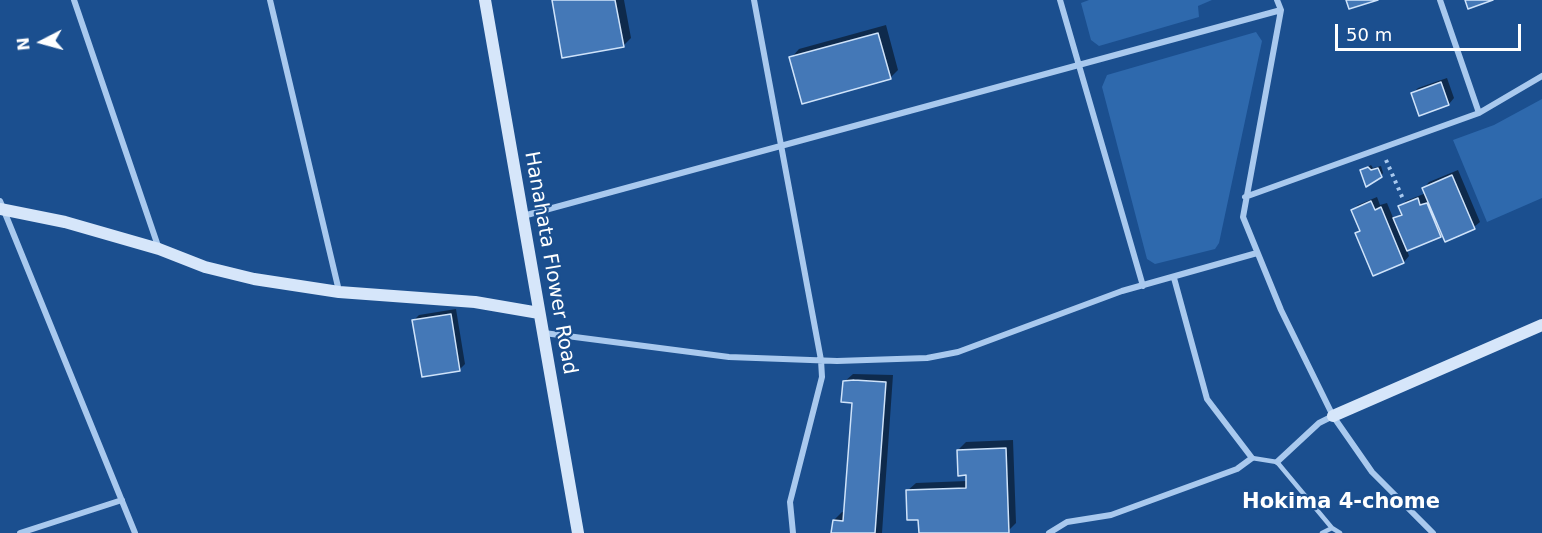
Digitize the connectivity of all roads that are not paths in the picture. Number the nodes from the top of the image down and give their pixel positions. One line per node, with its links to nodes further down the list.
1 (74, 0): 16 (street)
2 (270, 0): 20 (street)
3 (484, 0): 15 (street, Hanahata Flower Road)
4 (754, 0): 12 (street)
5 (1060, 0): 9 (street)
6 (1277, 0): 8 (street)
7 (1440, 0): 11 (street)
8 (1281, 10): 9 (street); 13 (street)
9 (1078, 67): 12 (street); 19 (street)
10 (1542, 76): 11 (street)
11 (1479, 113): 13 (street)
12 (780, 147): 15 (street); 24 (street)
13 (1245, 197): 17 (street)
14 (1, 206): 16 (street); 28 (street)
15 (522, 217): 21 (street, Hanahata Flower Road)
16 (159, 249): 20 (street)
17 (1257, 253): 18 (street); 25 (street)
18 (1174, 278): 19 (street); 26 (street)
19 (1143, 286): 24 (street)
20 (339, 292): 21 (street)
21 (539, 313): 23 (street, Hanahata Flower Road)
22 (1542, 326): 25 (street)
23 (543, 333): 24 (street); 32 (street, Hanahata Flower Road)
24 (821, 360): 33 (street)
25 (1333, 416): 27 (street); 37 (street)
26 (1252, 458): 27 (lane); 34 (street)
27 (1277, 462): 29 (lane)
28 (122, 500): 30 (street); 31 (street)
29 (1332, 528): 35 (lane); 36 (lane)
30 (20, 533)
31 (135, 533)
32 (578, 533)
33 (793, 533)
34 (1049, 533)
35 (1322, 533)
36 (1340, 533)
37 (1433, 533)

